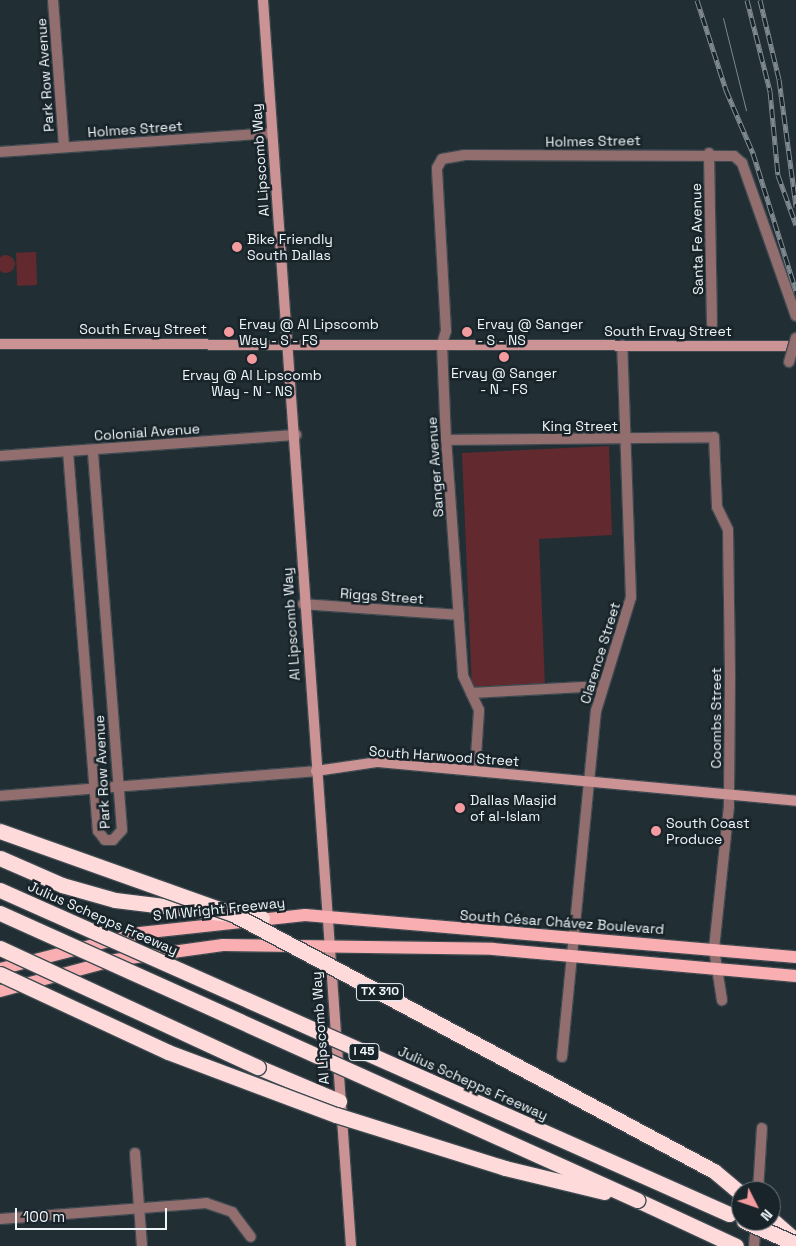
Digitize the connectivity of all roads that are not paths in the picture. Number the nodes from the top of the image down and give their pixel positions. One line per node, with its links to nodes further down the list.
1 (53, 0): 4 (street, Park Row Avenue)
2 (263, 0): 3 (street, Al Lipscomb Way)
3 (271, 133): 4 (street, Holmes Street); 11 (street, Al Lipscomb Way)
4 (64, 147): 5 (street, Holmes Street)
5 (0, 152)
6 (709, 153): 7 (street, Holmes Street); 8 (street, Holmes Street); 9 (street, Santa Fe Avenue)
7 (442, 159): 13 (street, Sanger Avenue)
8 (796, 316)
9 (712, 324)
10 (796, 338): 16 (street, bridge)
11 (289, 343): 12 (street, South Ervay Street); 13 (street, South Ervay Street); 17 (street, Al Lipscomb Way)
12 (0, 344)
13 (442, 344): 14 (street, South Ervay Street); 19 (street, Sanger Avenue)
14 (622, 345): 15 (street, South Ervay Street); 20 (street, Clarence Street)
15 (796, 346)
16 (789, 362)
17 (296, 435): 21 (street, Colonial Avenue); 24 (street, Al Lipscomb Way)
18 (714, 437): 20 (street, King Street); 33 (street, Coombs Street)
19 (446, 440): 20 (street, King Street); 25 (street, Sanger Avenue)
20 (624, 440): 26 (street, Clarence Street)
21 (92, 450): 22 (street, Colonial Avenue); 31 (street, Park Row Avenue)
22 (68, 451): 23 (street, Colonial Avenue); 32 (street, Park Row Avenue)
23 (0, 456)
24 (303, 604): 25 (street, Riggs Street); 28 (street, Al Lipscomb Way)
25 (459, 615): 27 (street, Sanger Avenue)
26 (602, 686): 27 (street); 30 (street, Clarence Street)
27 (471, 693): 29 (street, Sanger Avenue)
28 (316, 771): 29 (street, South Harwood Street); 31 (street, South Harwood Street); 40 (street, Al Lipscomb Way)
29 (475, 771): 30 (street, South Harwood Street)
30 (591, 781): 33 (street, South Harwood Street); 42 (street, Clarence Street)
31 (118, 788): 32 (street, South Harwood Street); 32 (street, Park Row Avenue)
32 (95, 789): 34 (street, South Harwood Street)
33 (729, 795): 35 (street, South Harwood Street); 45 (street, Coombs Street)
34 (0, 796)
35 (796, 801)
36 (0, 831): 59 (highway, TX 310, bridge)
37 (0, 858): 41 (highway)
38 (0, 890): 62 (highway, Julius Schepps Freeway / I 45, bridge)
39 (0, 914): 60 (highway, I 45, bridge)
40 (326, 917): 41 (main road, S M Wright Freeway); 42 (main road, South César Chávez Boulevard); 43 (street, Al Lipscomb Way)
41 (262, 918): 49 (main road, S M Wright Freeway)
42 (576, 936): 45 (main road, South César Chávez Boulevard); 46 (street, Clarence Street)
43 (328, 944): 46 (main road); 52 (main road); 55 (street, Al Lipscomb Way)
44 (0, 948): 55 (highway, bridge)
45 (714, 949): 47 (main road, South César Chávez Boulevard); 48 (street, Coombs Street)
46 (574, 956): 48 (main road); 54 (street, Clarence Street)
47 (796, 957)
48 (717, 968): 51 (main road); 53 (street, Coombs Street)
49 (0, 969)
50 (0, 974): 60 (highway, bridge)
51 (796, 976)
52 (0, 991)
53 (722, 1000)
54 (562, 1057)
55 (339, 1102): 70 (street, Al Lipscomb Way)
56 (762, 1128): 58 (street)
57 (135, 1152): 61 (street)
58 (759, 1181)
59 (731, 1185)
60 (637, 1200): 71 (highway, I 45)
61 (139, 1208): 63 (street); 67 (street); 69 (street)
62 (731, 1215)
63 (0, 1219)
64 (781, 1228): 68 (highway)
65 (755, 1231): 72 (street)
66 (769, 1231): 68 (highway, Julius Schepps Freeway / I 45, bridge)
67 (252, 1237)
68 (796, 1242)
69 (142, 1246)
70 (351, 1246)
71 (736, 1246)
72 (754, 1246)

